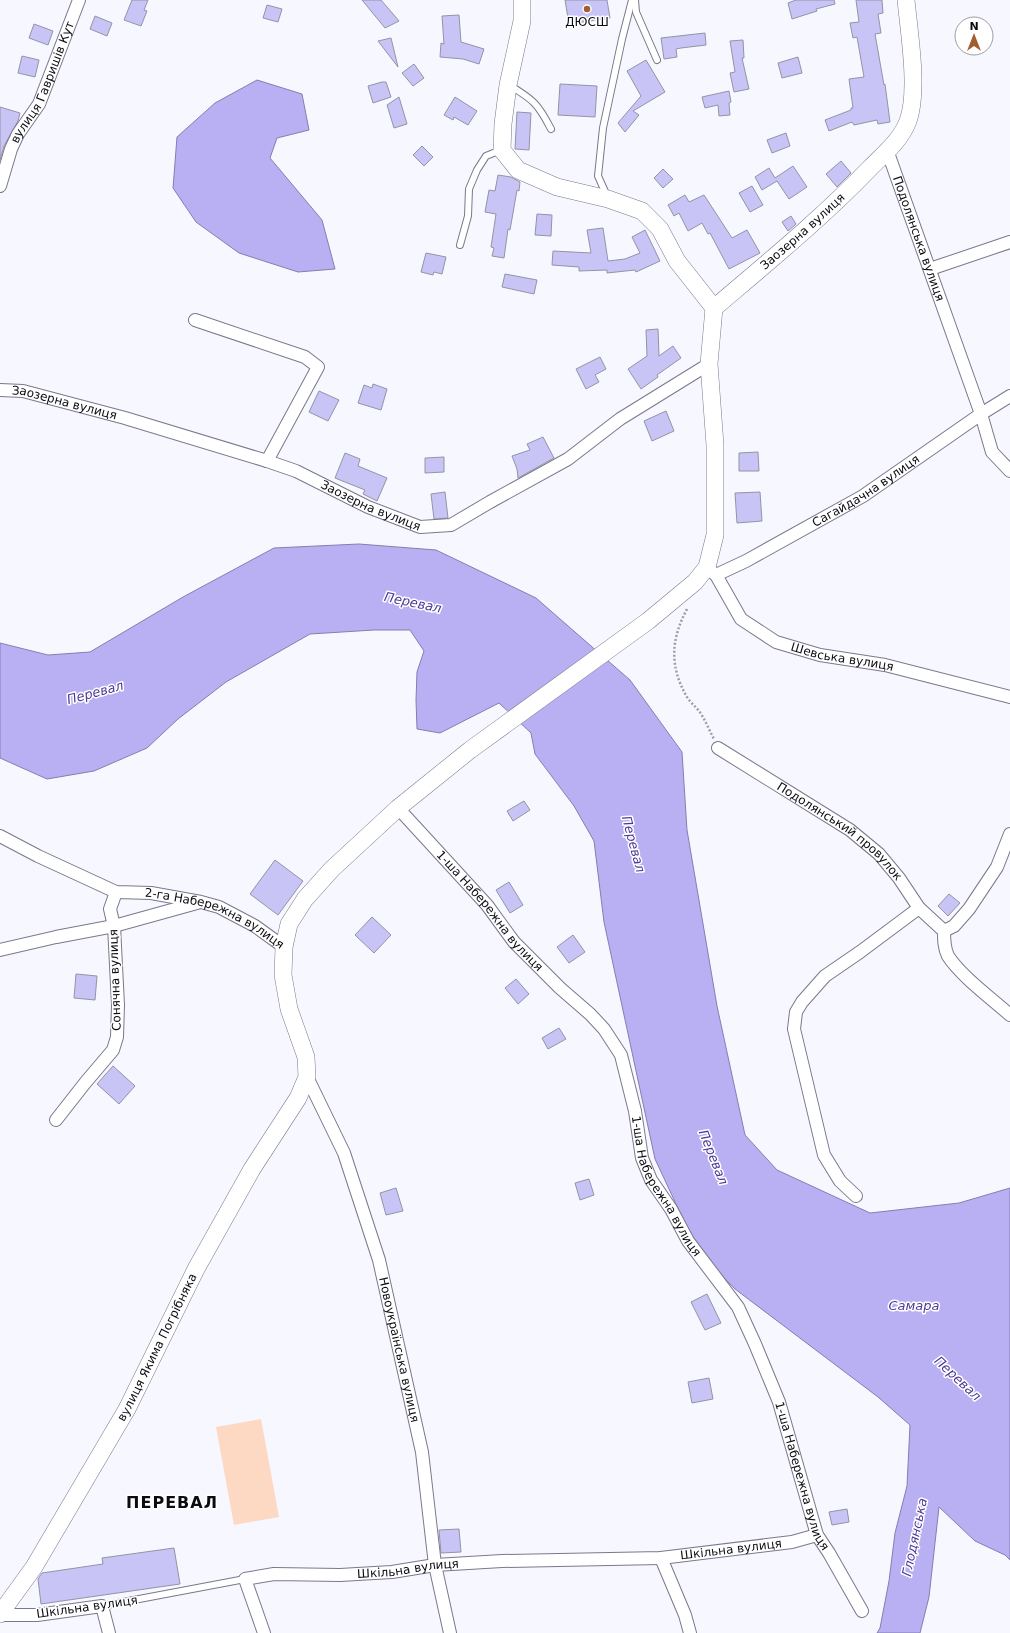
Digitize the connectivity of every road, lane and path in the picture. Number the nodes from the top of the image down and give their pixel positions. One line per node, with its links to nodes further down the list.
1 (79, 0): 11 (street, вулиця Гавришів Кут)
2 (522, 0): 7 (street)
3 (632, 0): 12 (lane)
4 (635, 0): 6 (lane)
5 (906, 0): 10 (street)
6 (657, 60)
7 (508, 85): 8 (lane); 9 (street)
8 (551, 129)
9 (502, 150): 12 (street); 14 (lane)
10 (887, 150): 15 (street, Подолянська вулиця); 16 (street, Заозерна вулиця)
11 (0, 186)
12 (608, 199): 16 (street)
13 (1010, 242): 15 (street)
14 (460, 245)
15 (930, 270): 21 (street, Подолянська вулиця)
16 (714, 308): 18 (street, Сагайдачна вулиця)
17 (195, 320): 22 (street)
18 (709, 364): 22 (street, Заозерна вулиця); 24 (street, Сагайдачна вулиця)
19 (0, 390): 22 (street, Заозерна вулиця)
20 (1010, 396): 21 (street, Сагайдачна вулиця)
21 (981, 414): 23 (street, Подолянська вулиця); 24 (street, Сагайдачна вулиця)
22 (267, 461)
23 (1010, 471)
24 (711, 571): 26 (street, Шевська вулиця); 28 (street, Сагайдачна вулиця)
25 (690, 603): 27 (path)
26 (1010, 697)
27 (718, 748): 34 (street, Подолянський провулок)
28 (470, 750): 29 (street, 2-га Набережна вулиця)
29 (398, 808): 37 (street, 2-га Набережна вулиця); 43 (street, 1-ша Набережна вулиця)
30 (1010, 834): 36 (street)
31 (0, 836): 32 (street, 2-га Набережна вулиця)
32 (116, 892): 33 (street, 2-га Набережна вулиця); 35 (street, Сонячна вулиця)
33 (201, 902): 35 (street); 37 (street, 2-га Набережна вулиця)
34 (919, 908): 36 (street, Подолянський провулок); 42 (street)
35 (114, 926): 38 (street); 41 (street, Сонячна вулиця)
36 (944, 931): 39 (street)
37 (284, 947): 40 (street)
38 (0, 950)
39 (1010, 1015)
40 (307, 1077): 45 (street, Новоукраїнська вулиця); 49 (street, вулиця Якима Погрібняка)
41 (56, 1120)
42 (856, 1196)
43 (817, 1534): 44 (street, Шкільна вулиця); 48 (street, 1-ша Набережна вулиця)
44 (660, 1558): 45 (street, Шкільна вулиця); 53 (street)
45 (435, 1565): 46 (street, Шкільна вулиця); 52 (street, Новоукраїнська вулиця)
46 (245, 1579): 47 (lane, Шкільна вулиця); 51 (street)
47 (102, 1606): 49 (street, Шкільна вулиця); 50 (street)
48 (862, 1611)
49 (0, 1614)
50 (109, 1633)
51 (264, 1633)
52 (450, 1633)
53 (690, 1633)

